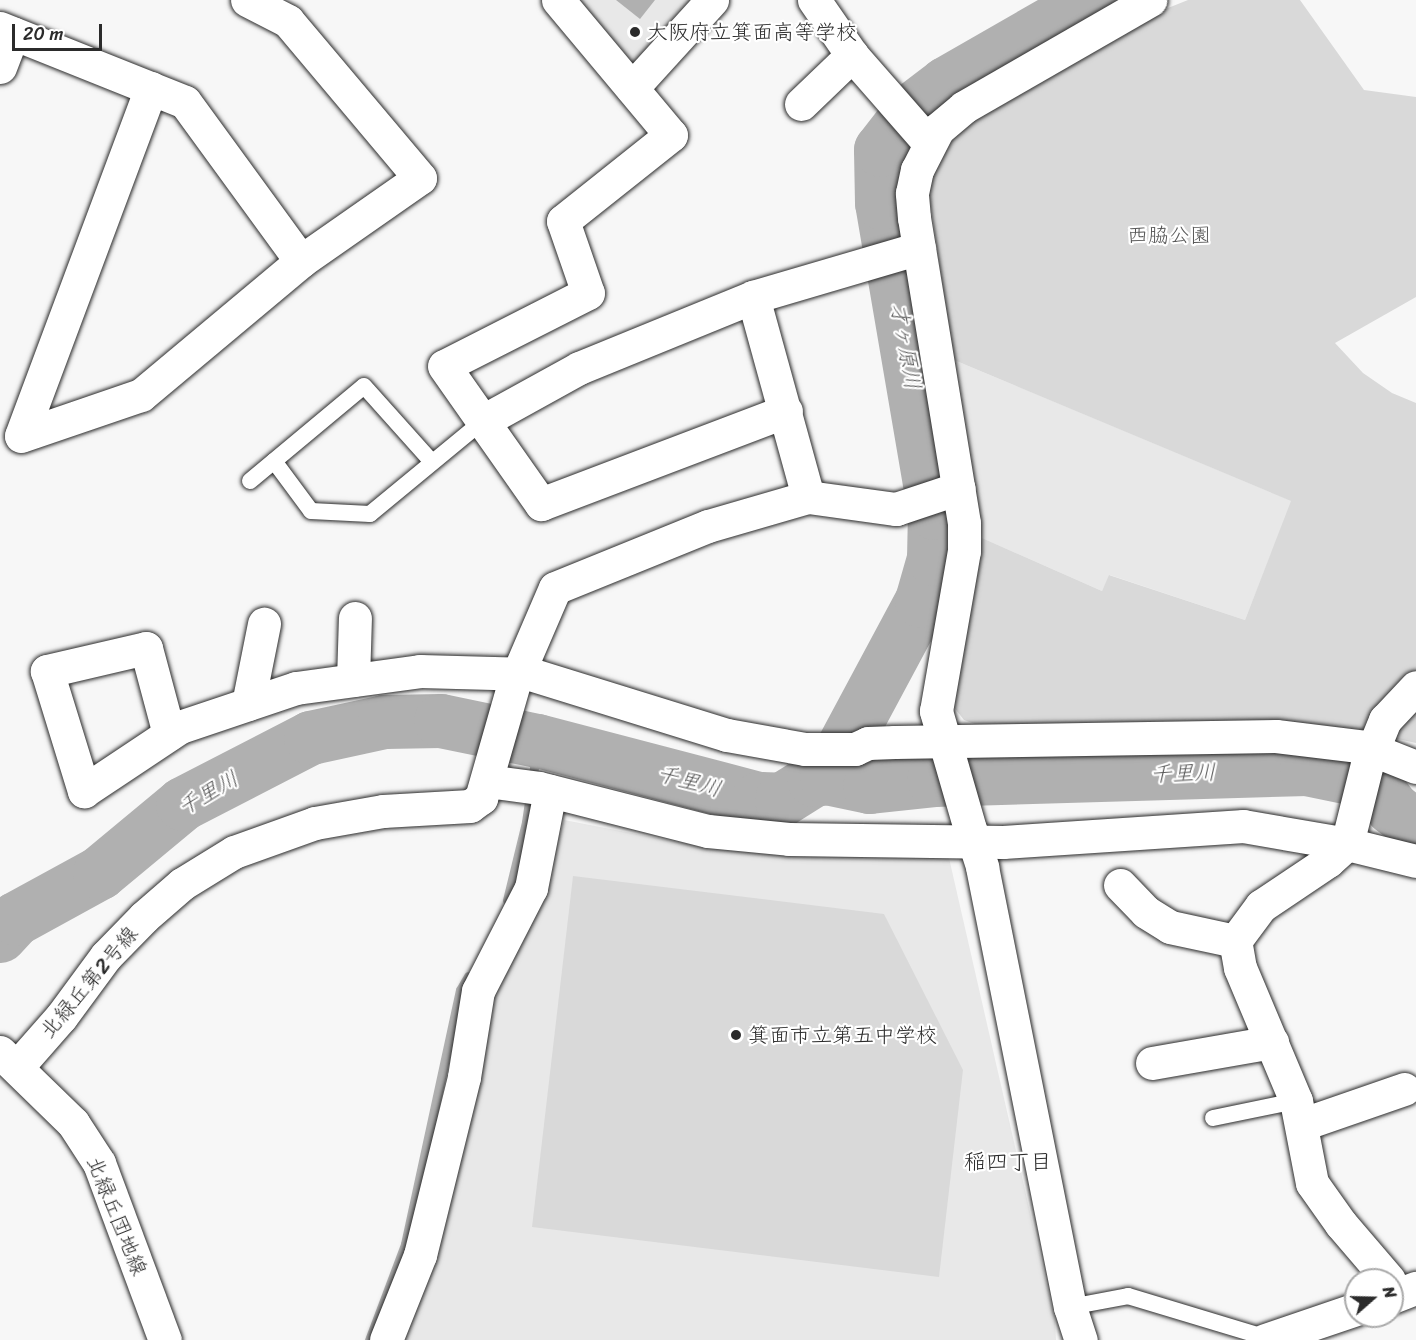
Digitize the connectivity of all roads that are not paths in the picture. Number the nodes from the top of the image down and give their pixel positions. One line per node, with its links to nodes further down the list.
1 (247, 0): 14 (street)
2 (558, 0): 10 (street)
3 (712, 0): 10 (street)
4 (814, 0): 7 (street)
5 (1149, 0): 12 (street)
6 (7, 31): 8 (street); 9 (street)
7 (852, 56): 11 (street); 12 (street)
8 (0, 68)
9 (151, 88): 14 (street); 18 (street)
10 (632, 88): 17 (street)
11 (801, 104)
12 (928, 143): 13 (street)
13 (919, 248): 15 (street); 22 (street)
14 (301, 261): 18 (street)
15 (753, 297): 16 (street); 17 (street)
16 (786, 411): 17 (street); 23 (street)
17 (483, 420): 20 (lane)
18 (10, 439)
19 (274, 461): 20 (lane); 20 (lane); 21 (lane)
20 (432, 462)
21 (250, 482)
22 (941, 494): 23 (street); 31 (street)
23 (808, 496): 26 (street, 北緑丘第2号線)
24 (356, 618): 27 (street)
25 (264, 624): 29 (street)
26 (516, 679): 27 (street); 31 (street); 34 (street, 北緑丘第2号線)
27 (353, 680): 29 (street)
28 (1416, 687): 32 (street)
29 (248, 704): 30 (street)
30 (169, 734): 30 (street)
31 (945, 749): 32 (street); 36 (street)
32 (1370, 757): 33 (street); 37 (street)
33 (1416, 767)
34 (487, 781): 35 (street); 42 (street, 北緑丘第2号線)
35 (538, 788): 36 (street); 52 (street)
36 (972, 835): 37 (street); 48 (street)
37 (1349, 838): 38 (street); 40 (street)
38 (1416, 861)
39 (1120, 885): 40 (street)
40 (1235, 941): 41 (street)
41 (1272, 1042): 43 (street); 45 (street)
42 (8, 1059): 51 (street, 北緑丘団地線)
43 (1152, 1063)
44 (1404, 1089): 45 (street)
45 (1300, 1112): 46 (lane); 47 (street)
46 (1213, 1118)
47 (1380, 1268)
48 (1070, 1307): 50 (lane); 53 (street)
49 (1344, 1313): 50 (street)
50 (1266, 1339)
51 (165, 1340)
52 (386, 1340)
53 (1081, 1340)

